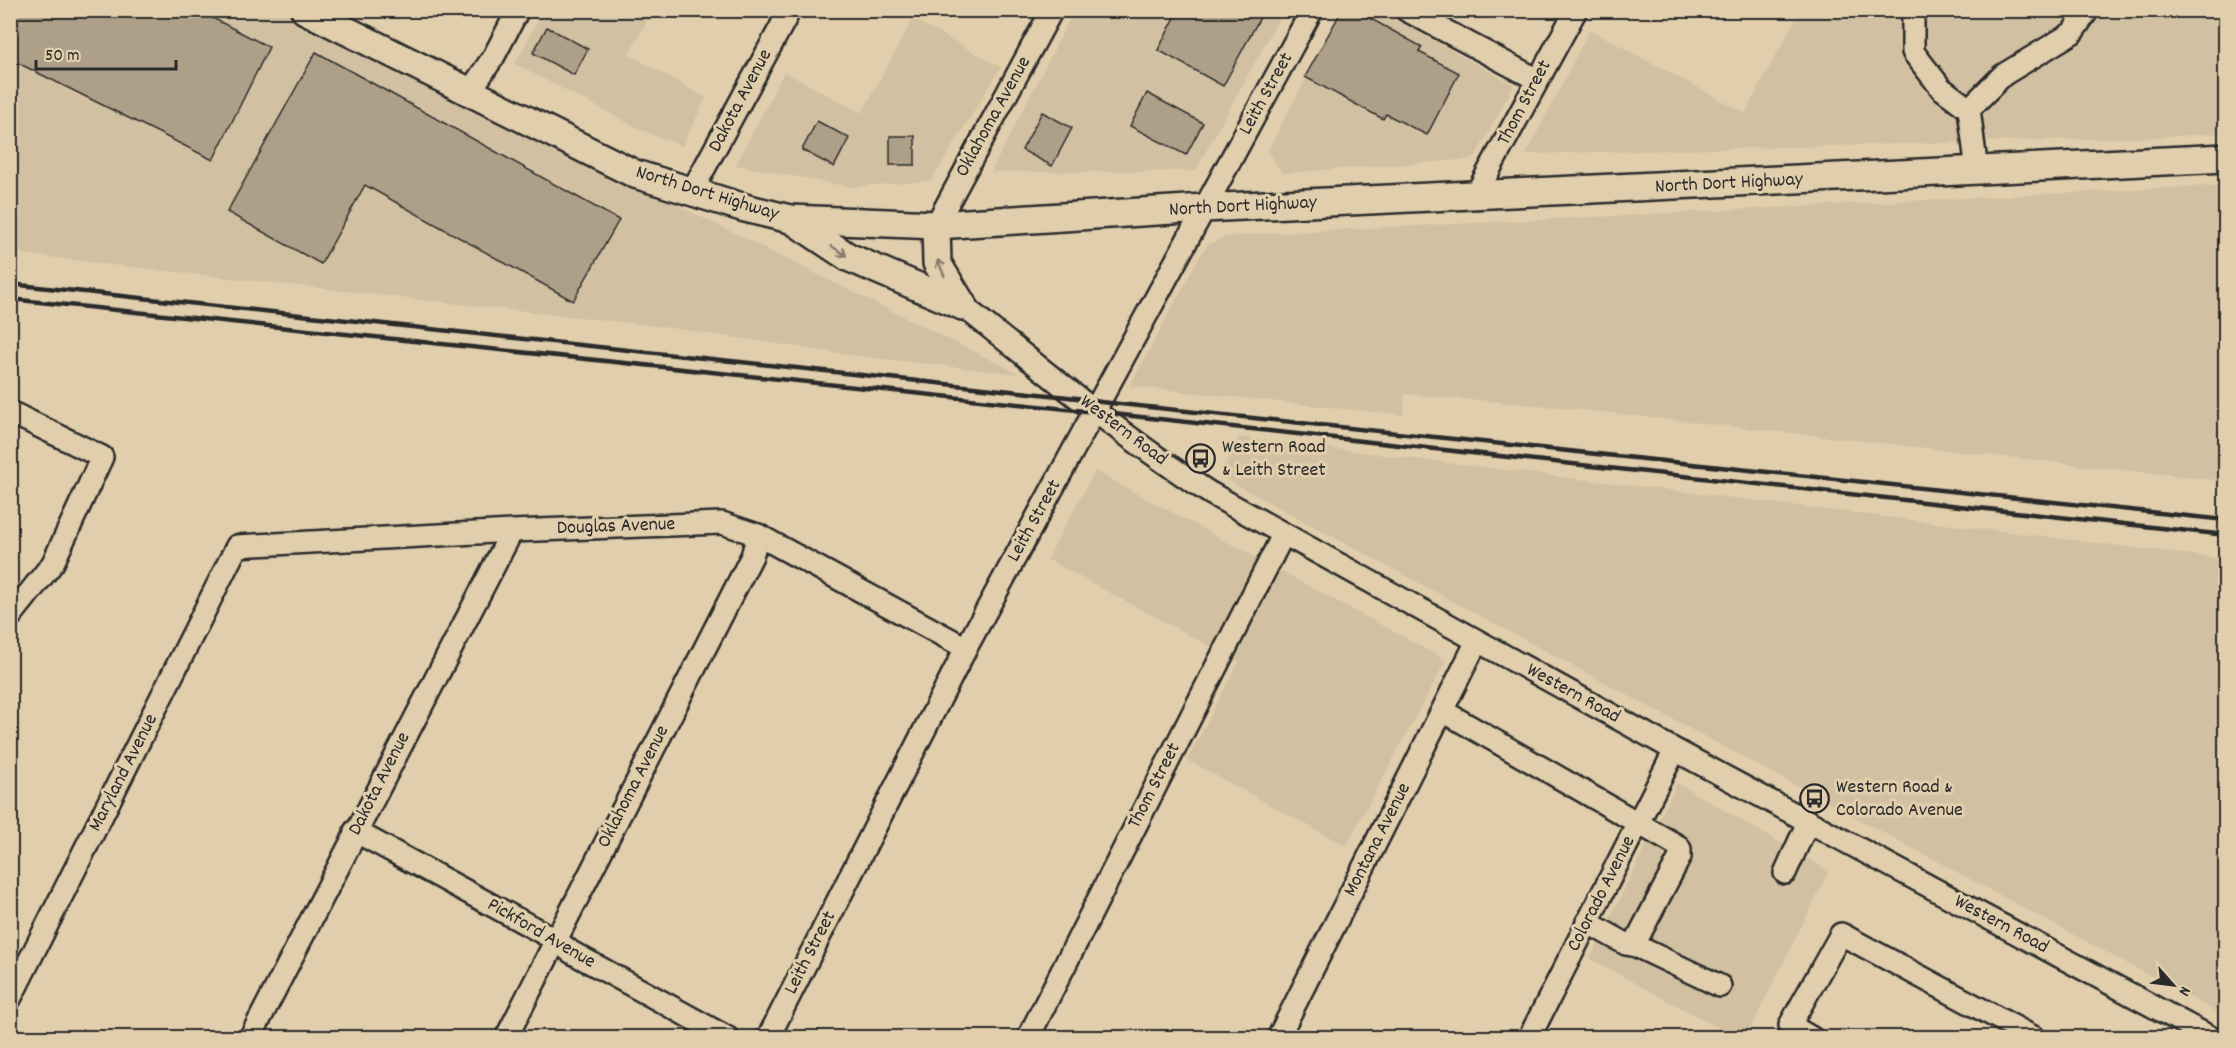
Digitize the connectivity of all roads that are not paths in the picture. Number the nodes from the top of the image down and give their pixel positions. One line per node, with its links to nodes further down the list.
1 (305, 10): 11 (main road, North Dort Highway)
2 (518, 10): 11 (street)
3 (790, 10): 15 (street, Dakota Avenue)
4 (1052, 10): 19 (street, Oklahoma Avenue)
5 (1312, 10): 17 (street, Leith Street)
6 (1406, 10): 10 (street)
7 (1576, 10): 10 (street, Thom Street)
8 (1913, 10): 12 (street)
9 (2088, 10): 12 (street)
10 (1538, 80): 16 (street, Thom Street)
11 (469, 93): 15 (main road, North Dort Highway)
12 (1969, 109): 14 (street)
13 (2226, 158): 14 (main road, North Dort Highway)
14 (1977, 171): 16 (main road, North Dort Highway)
15 (692, 191): 18 (main road, North Dort Highway)
16 (1475, 196): 17 (main road, North Dort Highway)
17 (1204, 208): 19 (main road, North Dort Highway); 22 (street, Leith Street)
18 (790, 219): 19 (main road, North Dort Highway); 20 (main road, one-way to 20)
19 (936, 225): 20 (main road, one-way to 19)
20 (963, 306): 22 (street, Western Road)
21 (10, 412): 27 (street)
22 (1095, 412): 25 (street, Western Road); 29 (street, Leith Street)
23 (512, 531): 24 (street, Douglas Avenue); 26 (street, Douglas Avenue); 34 (street, Dakota Avenue)
24 (758, 535): 29 (street, Douglas Avenue); 37 (street, Oklahoma Avenue)
25 (1283, 535): 28 (street, Western Road); 46 (street, Thom Street)
26 (237, 546): 40 (street, Maryland Avenue)
27 (10, 617)
28 (1477, 642): 30 (street, Montana Avenue); 31 (street, Western Road)
29 (966, 648): 45 (street, Leith Street)
30 (1443, 711): 32 (street); 47 (street, Montana Avenue)
31 (1675, 750): 32 (street, Colorado Avenue); 33 (street, Western Road)
32 (1639, 822): 36 (street, Colorado Avenue); 38 (street)
33 (1808, 822): 35 (street); 41 (street, Western Road)
34 (355, 831): 37 (street, Pickford Avenue); 42 (street, Dakota Avenue)
35 (1785, 873)
36 (1587, 922): 38 (street); 48 (street, Colorado Avenue)
37 (556, 940): 43 (street, Oklahoma Avenue); 44 (street, Pickford Avenue)
38 (1634, 945): 39 (street)
39 (1720, 986)
40 (10, 999)
41 (2180, 1030): 51 (street, Western Road)
42 (250, 1038)
43 (506, 1038)
44 (728, 1038)
45 (768, 1038)
46 (1028, 1038)
47 (1278, 1038)
48 (1528, 1038)
49 (1812, 1038): 50 (street)
50 (2035, 1038)
51 (2212, 1038)

